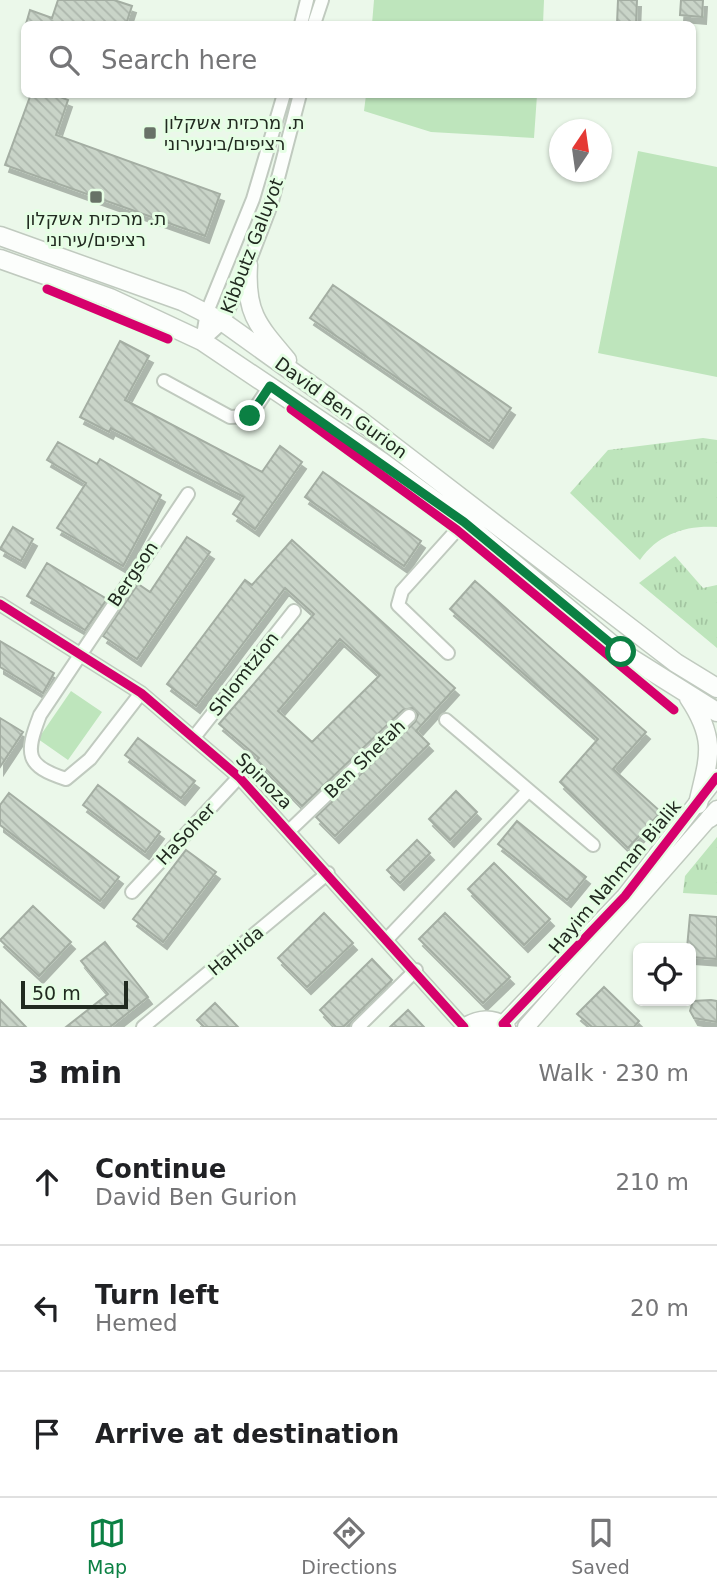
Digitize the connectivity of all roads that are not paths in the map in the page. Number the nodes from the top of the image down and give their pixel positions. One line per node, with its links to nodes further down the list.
1 (306, 0): 3 (street)
2 (322, 0): 4 (street)
3 (302, 21)
4 (315, 21)
5 (283, 98): 10 (street, Kibbutz Galuyot)
6 (299, 98): 9 (street, Kibbutz Galuyot)
7 (0, 236): 10 (main road, David Ben Gurion)
8 (0, 259): 12 (main road, David Ben Gurion)
9 (248, 265): 11 (street, Kibbutz Galuyot); 14 (main road)
10 (206, 312): 11 (main road, David Ben Gurion); 12 (street, Kibbutz Galuyot)
11 (222, 322): 12 (street, Kibbutz Galuyot); 14 (main road, David Ben Gurion)
12 (202, 341): 15 (main road, David Ben Gurion)
13 (164, 381): 15 (street)
14 (308, 383): 20 (main road, David Ben Gurion)
15 (270, 386): 17 (main road, David Ben Gurion)
16 (188, 495): 21 (street, Bergson)
17 (464, 522): 22 (street); 25 (main road, David Ben Gurion)
18 (0, 604): 21 (street, Spinoza)
19 (294, 611): 30 (street, Shlomtzion)
20 (652, 646): 23 (main road); 24 (main road, David Ben Gurion)
21 (79, 653): 26 (street, Spinoza); 26 (street, Bergson)
22 (448, 653)
23 (717, 674)
24 (717, 688)
25 (685, 692): 27 (main road, David Ben Gurion); 34 (main road)
26 (141, 694): 30 (street, Spinoza)
27 (717, 712)
28 (409, 716): 36 (street, Ben Shetah)
29 (446, 720): 33 (street)
30 (195, 736): 31 (street, Spinoza)
31 (239, 776): 36 (street, Spinoza); 39 (street, HaSoher)
32 (717, 777): 34 (street, Hayim Nahman Bialik)
33 (527, 792): 37 (street); 40 (street)
34 (698, 803): 42 (street, Hayim Nahman Bialik)
35 (715, 813): 46 (street, Hayim Nahman Bialik)
36 (290, 830): 38 (street, Spinoza)
37 (593, 845)
38 (328, 873): 40 (street, Spinoza); 43 (street, HaHida)
39 (132, 892)
40 (387, 939): 41 (street, Spinoza)
41 (416, 970): 44 (street); 45 (street, Spinoza)
42 (505, 1025): 45 (street)
43 (143, 1027)
44 (358, 1027)
45 (464, 1027)
46 (526, 1027)

